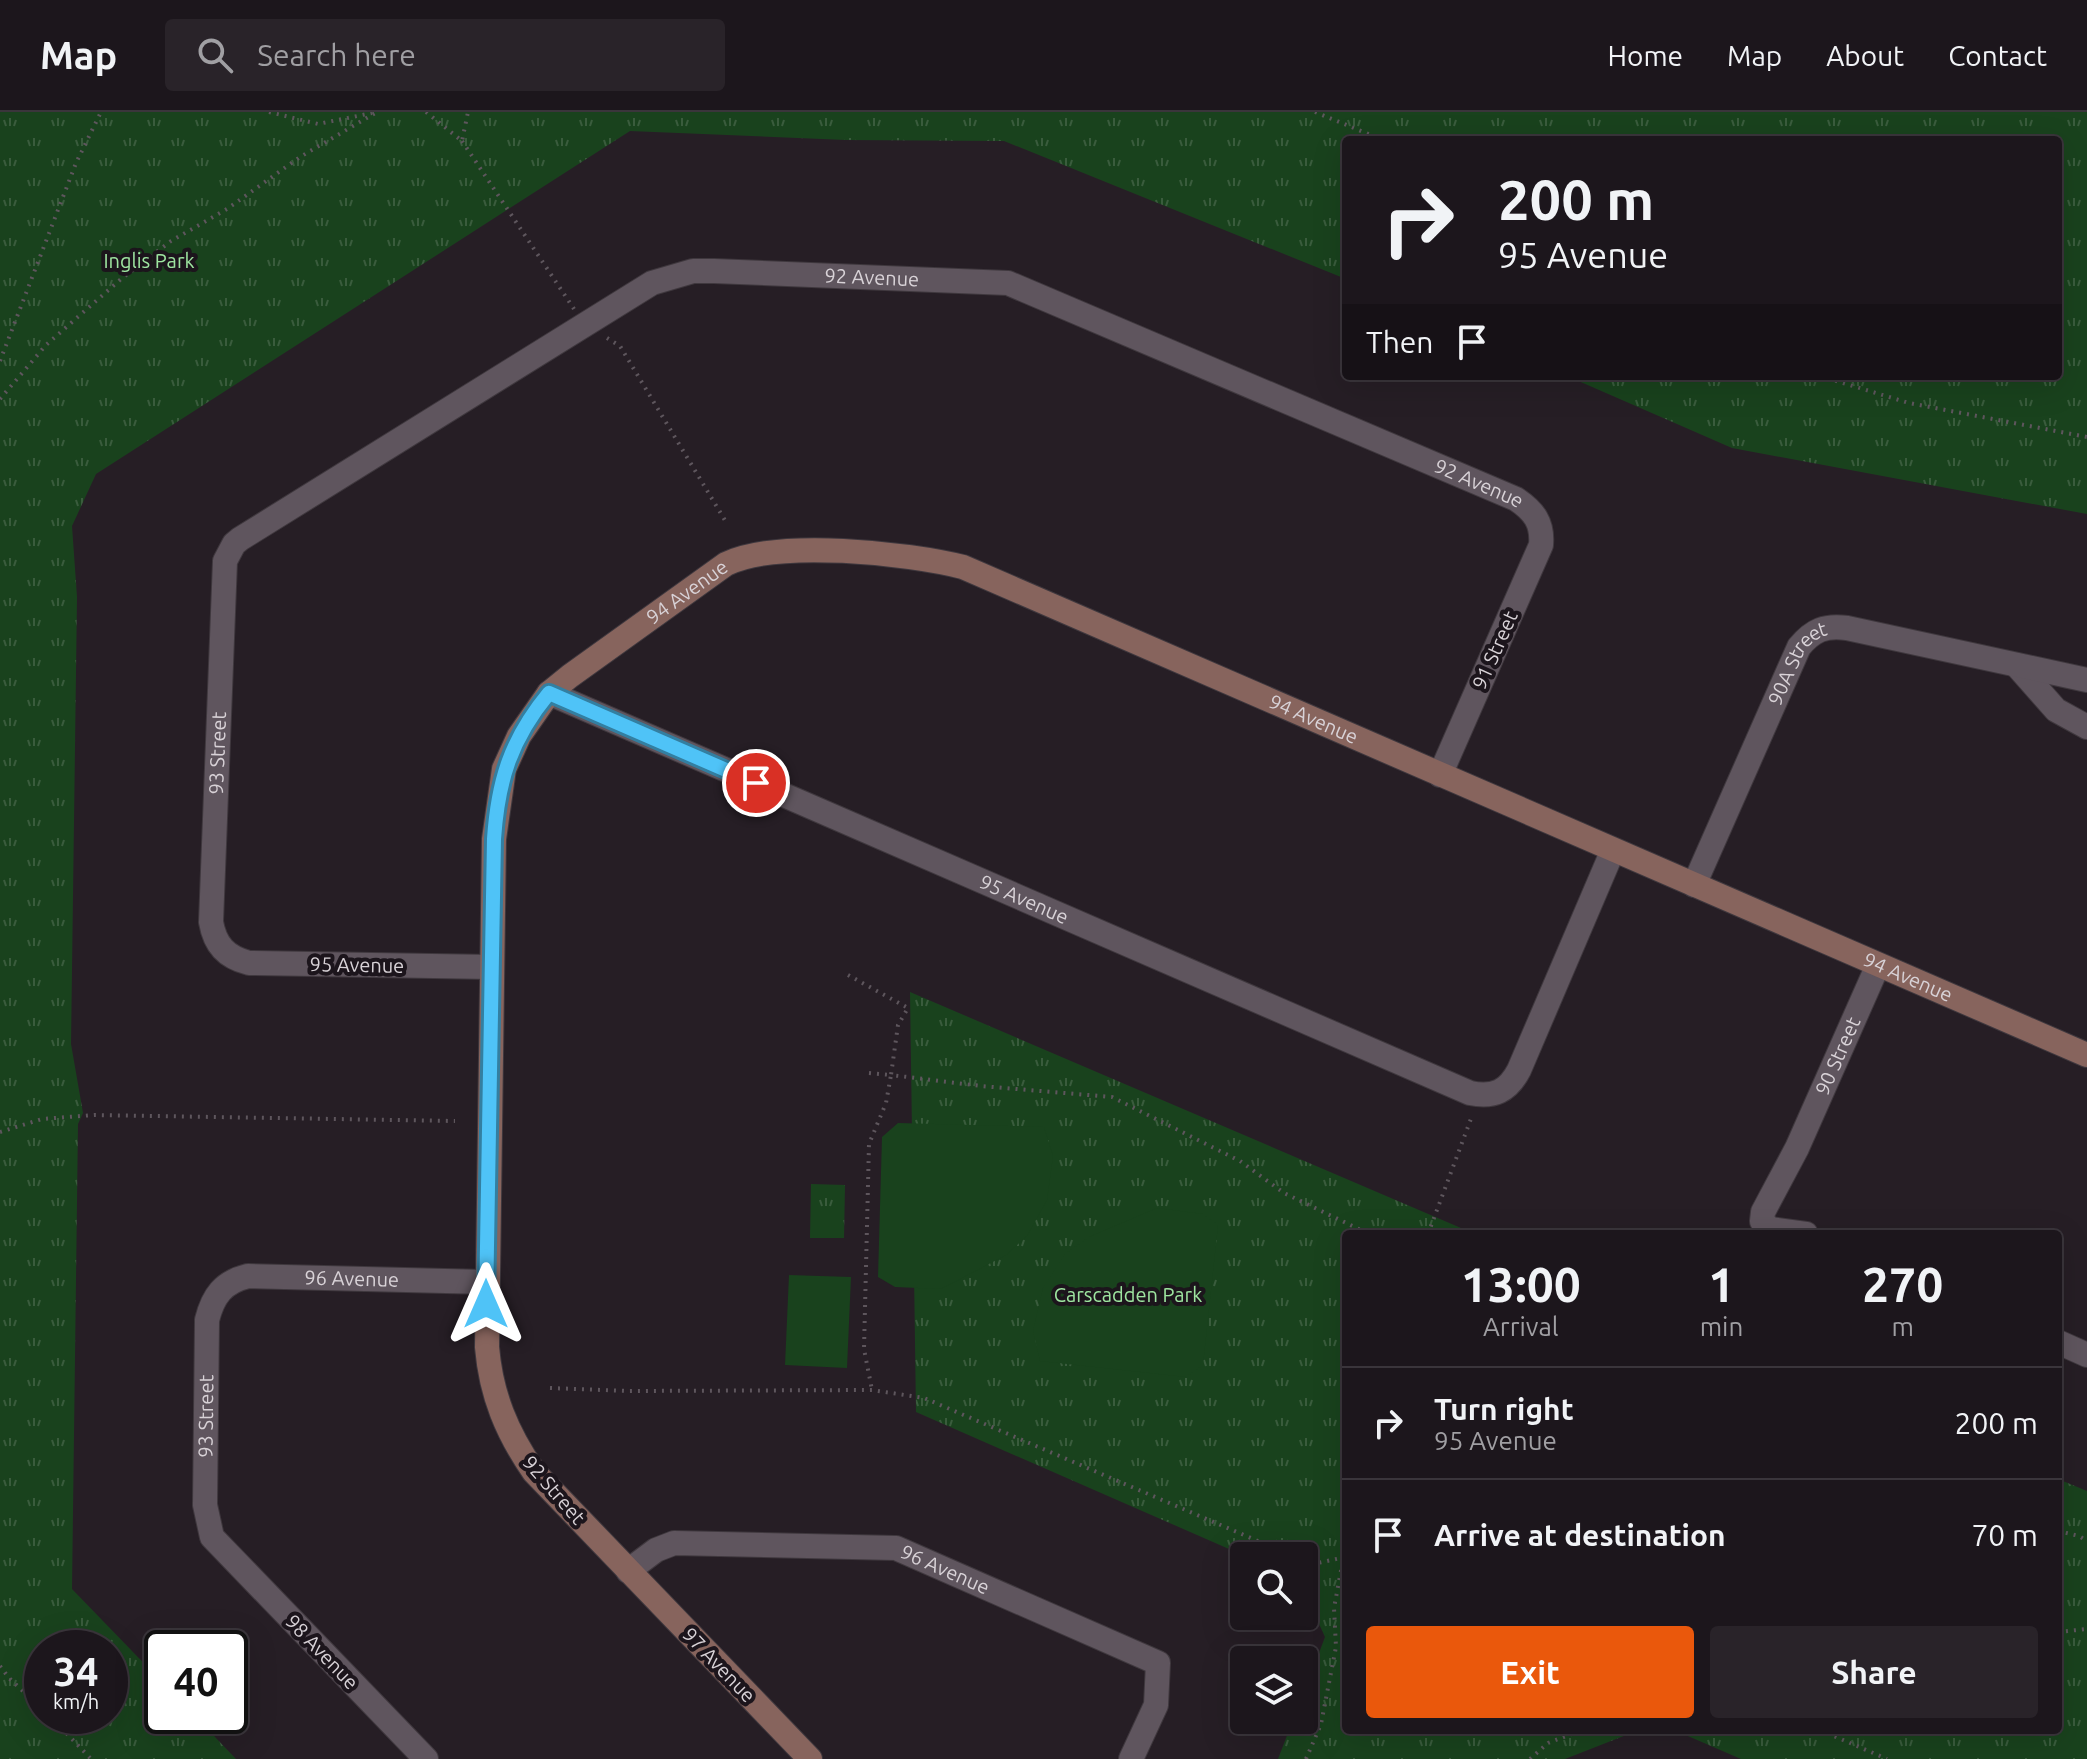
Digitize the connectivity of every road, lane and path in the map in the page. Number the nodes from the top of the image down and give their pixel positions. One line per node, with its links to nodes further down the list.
1 (101, 112): 10 (path)
2 (269, 112): 3 (path)
3 (376, 112): 12 (path)
4 (426, 112): 8 (path)
5 (468, 112): 8 (path)
6 (1315, 112): 7 (path)
7 (1373, 136)
8 (462, 141): 9 (path)
9 (584, 324): 14 (path); 15 (street, 92 Avenue); 16 (street, 92 Avenue)
10 (0, 361)
11 (1833, 380): 13 (path)
12 (0, 399)
13 (2087, 437)
14 (726, 522)
15 (1539, 523): 21 (street, 91 Street)
16 (229, 551): 24 (street, 93 Street)
17 (2018, 667): 18 (street); 20 (street); 23 (street, 90A Street)
18 (2087, 680)
19 (549, 693): 21 (street, 94 Avenue); 26 (street, 92 Street); 31 (street, 95 Avenue)
20 (2087, 727)
21 (1440, 775): 22 (street, 94 Avenue)
22 (1613, 850): 23 (street, 94 Avenue); 31 (street)
23 (1694, 885): 25 (street, 94 Avenue)
24 (224, 952): 26 (street, 95 Avenue)
25 (1878, 965): 28 (street, 94 Avenue); 36 (street, 90 Street)
26 (492, 967): 37 (street, 92 Street)
27 (848, 975): 30 (path)
28 (2087, 1055)
29 (869, 1073): 30 (path)
30 (891, 1075): 34 (path); 42 (path)
31 (1491, 1094): 35 (path)
32 (455, 1121): 33 (path)
33 (0, 1132)
34 (1361, 1230)
35 (1429, 1230)
36 (1772, 1230)
37 (486, 1282): 38 (street, 96 Avenue); 50 (street, 92 Street)
38 (221, 1288): 46 (street, 93 Street)
39 (2062, 1344): 40 (street)
40 (2087, 1355)
41 (550, 1388): 42 (path)
42 (872, 1390): 45 (path)
43 (2062, 1532): 44 (path)
44 (2087, 1541)
45 (1260, 1542)
46 (219, 1546): 59 (street, 98 Avenue)
47 (1342, 1558): 48 (path)
48 (1318, 1563)
49 (1342, 1568): 62 (path)
50 (628, 1571): 60 (street, 97 Avenue); 61 (street, 96 Avenue)
51 (2087, 1629): 52 (path)
52 (2062, 1632)
53 (0, 1666): 54 (path)
54 (24, 1692)
55 (67, 1734): 58 (path)
56 (1572, 1734): 63 (path)
57 (1829, 1734): 64 (path)
58 (91, 1759)
59 (426, 1759)
60 (810, 1759)
61 (1131, 1759)
62 (1306, 1759)
63 (1530, 1759)
64 (1887, 1759)

